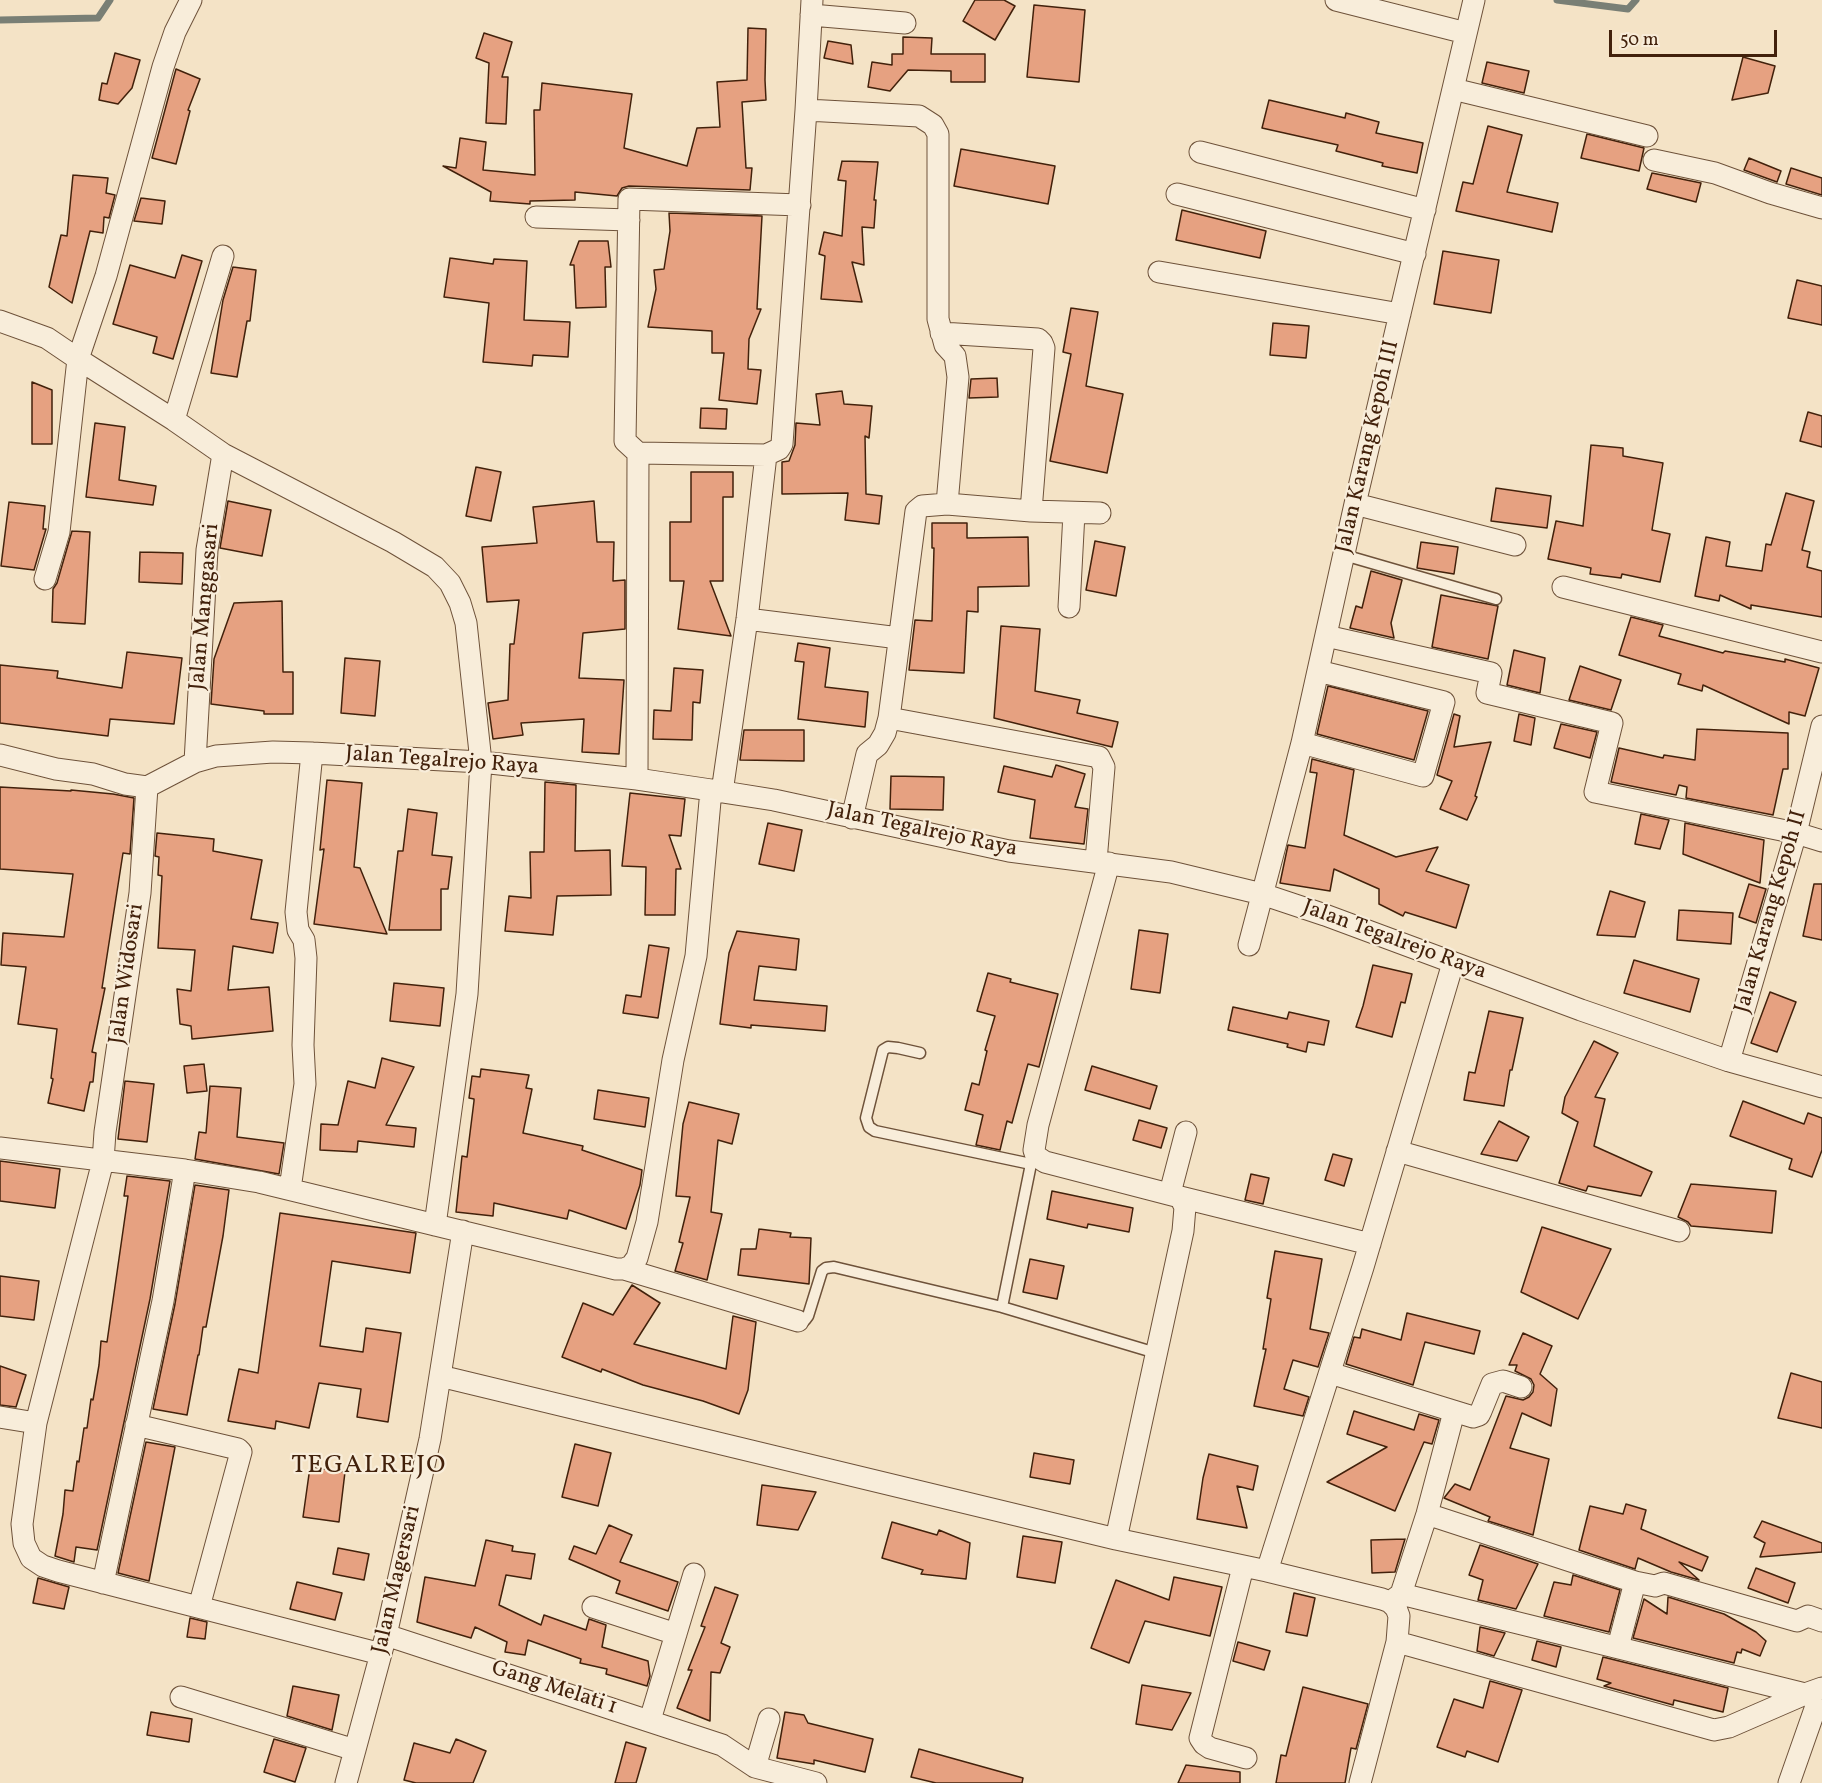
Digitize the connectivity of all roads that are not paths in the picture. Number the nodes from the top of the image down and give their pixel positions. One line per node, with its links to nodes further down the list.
1 (190, 0): 24 (street)
2 (1336, 0): 6 (street)
3 (1473, 2): 6 (street, Jalan Karang Kepoh III)
4 (811, 8): 5 (street); 8 (street)
5 (905, 23)
6 (1466, 33): 7 (street, Jalan Karang Kepoh III)
7 (1454, 89): 9 (street); 15 (street, Jalan Karang Kepoh III)
8 (806, 110): 13 (street); 23 (street)
9 (1647, 136)
10 (1200, 152): 15 (street)
11 (1654, 160): 14 (street)
12 (1177, 194): 18 (street)
13 (800, 205): 17 (street); 28 (street)
14 (1822, 208)
15 (1425, 210): 18 (street, Jalan Karang Kepoh III)
16 (536, 217): 17 (street)
17 (629, 220): 26 (street)
18 (1415, 254): 21 (street, Jalan Karang Kepoh III)
19 (223, 256): 25 (street)
20 (1159, 272): 21 (street)
21 (1400, 314): 30 (street, Jalan Karang Kepoh III)
22 (0, 321): 24 (street)
23 (941, 333): 29 (street); 31 (street)
24 (78, 359): 25 (street); 36 (street)
25 (174, 420): 27 (street)
26 (638, 453): 28 (street); 52 (street)
27 (223, 454): 50 (street, Jalan Manggasari); 51 (street)
28 (766, 455): 40 (street)
29 (947, 504): 31 (street); 42 (street)
30 (1355, 504): 34 (street); 35 (street, Jalan Karang Kepoh III)
31 (1031, 511): 32 (street)
32 (1074, 513): 33 (street); 39 (street)
33 (1100, 513)
34 (1515, 546)
35 (1344, 555): 38 (lane); 41 (street, Jalan Karang Kepoh III)
36 (45, 579)
37 (1563, 586): 43 (street)
38 (1496, 599)
39 (1069, 607)
40 (747, 619): 42 (street); 54 (street)
41 (1326, 636): 44 (street, Jalan Karang Kepoh III); 56 (street)
42 (899, 638): 45 (street)
43 (1822, 652)
44 (1318, 671): 47 (street, Jalan Karang Kepoh III); 47 (street)
45 (889, 718): 55 (street); 58 (street)
46 (1822, 726): 56 (street, Jalan Karang Kepoh II)
47 (1302, 743): 59 (street, Jalan Karang Kepoh III)
48 (312, 753): 50 (street, Jalan Tegalrejo Raya); 51 (street, Jalan Tegalrejo Raya); 71 (street)
49 (0, 755): 53 (street)
50 (195, 762): 53 (street, Jalan Tegalrejo Raya)
51 (481, 762): 52 (street, Jalan Tegalrejo Raya); 73 (street)
52 (637, 779): 54 (street, Jalan Tegalrejo Raya)
53 (147, 787): 66 (street, Jalan Widosari)
54 (717, 791): 55 (street, Jalan Tegalrejo Raya); 77 (street)
55 (852, 818): 58 (street, Jalan Tegalrejo Raya)
56 (1796, 833): 57 (street); 63 (street, Jalan Karang Kepoh II)
57 (1822, 841)
58 (1102, 862): 59 (street, Jalan Tegalrejo Raya); 69 (street)
59 (1262, 894): 60 (street, Jalan Karang Kepoh III); 61 (street, Jalan Tegalrejo Raya)
60 (1249, 945)
61 (1453, 963): 63 (street, Jalan Tegalrejo Raya); 68 (street)
62 (920, 1053): 69 (lane)
63 (1729, 1061): 64 (street, Jalan Tegalrejo Raya)
64 (1822, 1087)
65 (1186, 1132): 72 (street)
66 (104, 1146): 67 (street); 70 (street); 86 (street, Jalan Widosari)
67 (0, 1148)
68 (1397, 1151): 75 (street); 76 (street)
69 (1033, 1160): 72 (street); 78 (lane)
70 (185, 1170): 71 (street); 87 (street)
71 (290, 1189): 73 (street)
72 (1175, 1195): 76 (street); 80 (street)
73 (435, 1225): 74 (street)
74 (463, 1231): 77 (street); 82 (street, Jalan Magersari)
75 (1679, 1231)
76 (1370, 1244): 81 (street)
77 (624, 1269): 79 (street)
78 (1002, 1307): 79 (lane); 80 (lane)
79 (798, 1321)
80 (1156, 1353): 89 (street)
81 (1330, 1373): 84 (street); 91 (street)
82 (440, 1376): 89 (street); 101 (street, Jalan Magersari)
83 (1521, 1386): 84 (street)
84 (1454, 1412): 88 (street)
85 (0, 1417): 86 (street)
86 (36, 1423): 94 (street, Jalan Widosari)
87 (136, 1425): 94 (street); 96 (street)
88 (1427, 1514): 93 (street); 95 (street)
89 (1116, 1539): 90 (street)
90 (1243, 1567): 91 (street); 108 (street)
91 (1267, 1571): 95 (street)
92 (694, 1574): 99 (street)
93 (1635, 1582): 98 (street); 102 (street)
94 (103, 1583): 96 (street, Gang Melati 1)
95 (1396, 1598): 100 (street); 102 (street)
96 (199, 1607): 101 (street, Gang Melati 1)
97 (593, 1607): 99 (street)
98 (1822, 1622)
99 (676, 1634): 106 (street)
100 (1397, 1642): 103 (street); 112 (street)
101 (384, 1644): 106 (street, Gang Melati 1); 107 (street, Jalan Magersari)
102 (1618, 1647): 103 (street)
103 (1816, 1690): 113 (street)
104 (181, 1697): 107 (street)
105 (769, 1719): 109 (street)
106 (650, 1720): 109 (street, Gang Melati 1)
107 (355, 1750): 110 (street, Jalan Magersari)
108 (1246, 1758)
109 (754, 1767): 111 (street)
110 (346, 1783)
111 (816, 1783)
112 (1360, 1783)
113 (1789, 1783)

